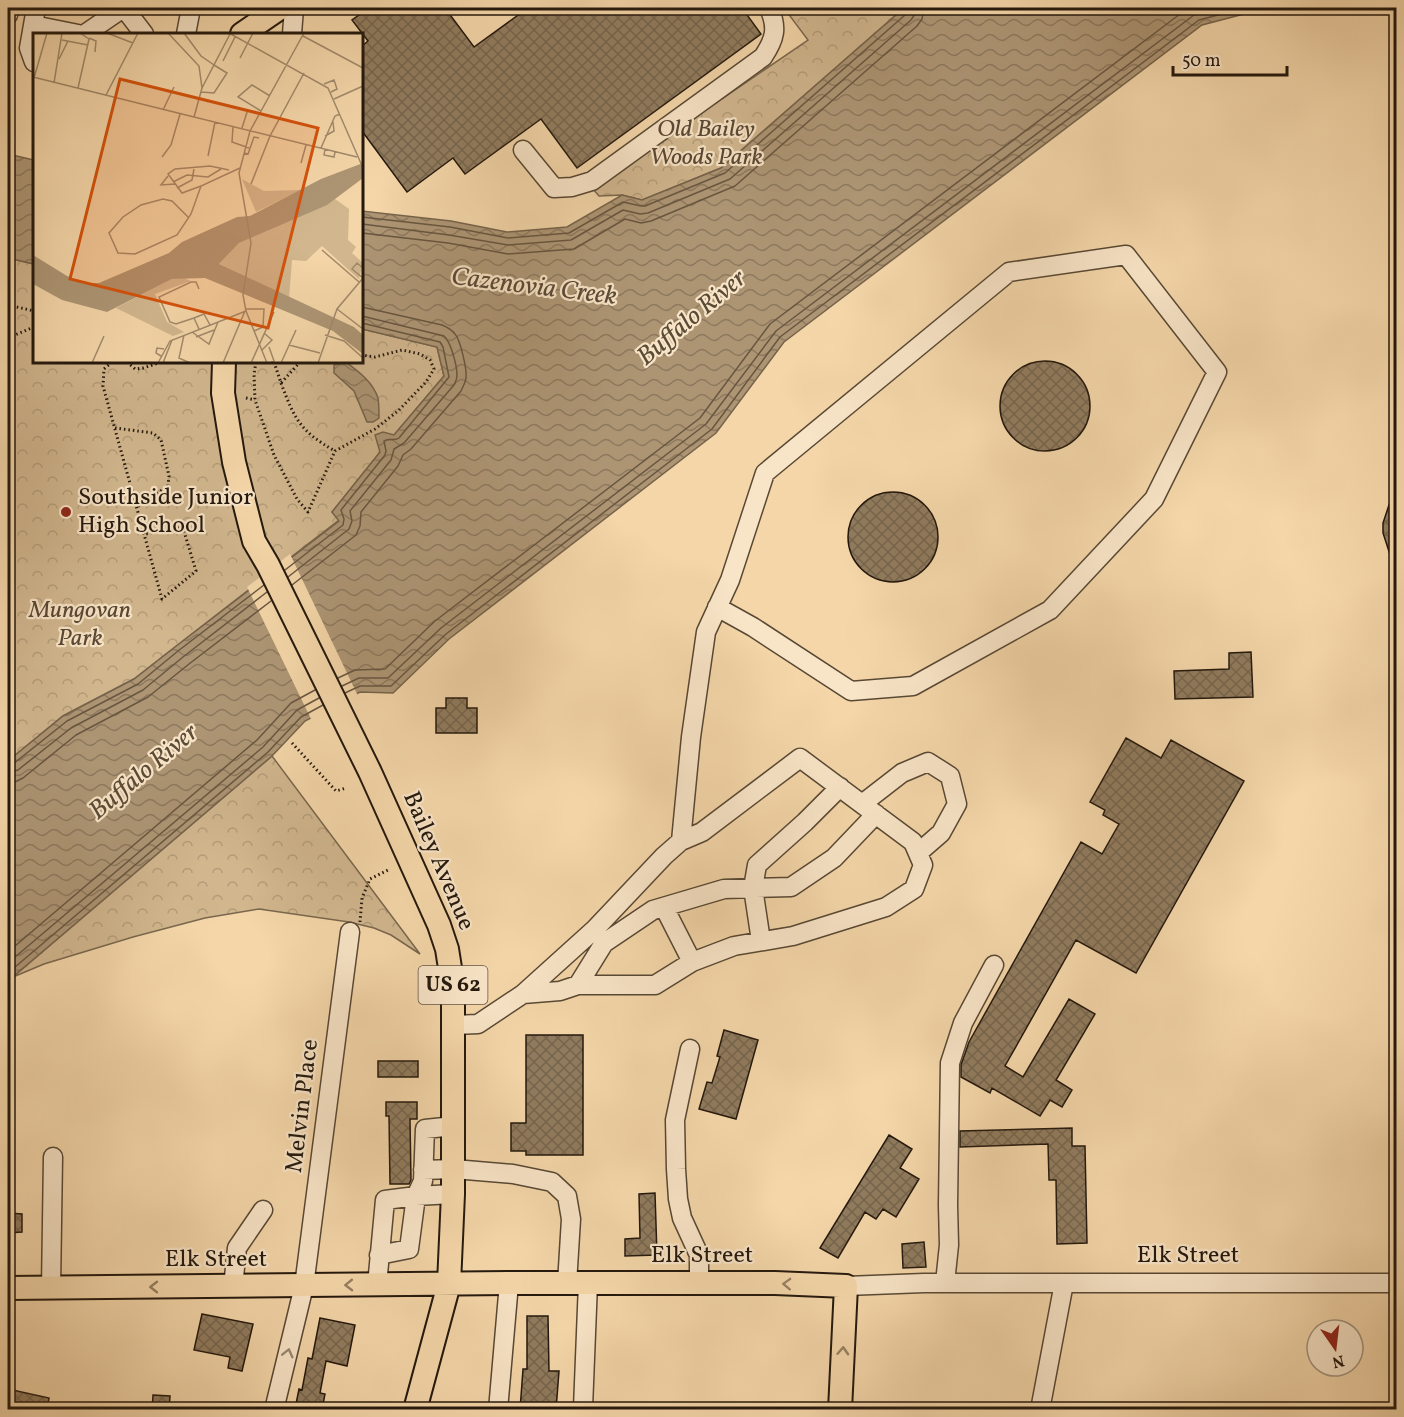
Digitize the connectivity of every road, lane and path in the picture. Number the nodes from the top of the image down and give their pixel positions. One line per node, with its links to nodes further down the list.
1 (9, 8): 7 (street)
2 (124, 8): 10 (street); 11 (street)
3 (191, 8): 12 (street)
4 (280, 8): 13 (main road)
5 (294, 8): 14 (street)
6 (769, 8): 16 (street)
7 (8, 15)
8 (34, 16): 9 (street); 15 (street)
9 (76, 33)
10 (86, 33)
11 (143, 33)
12 (186, 33)
13 (243, 33)
14 (292, 33)
15 (33, 59)
16 (523, 150)
17 (8, 305): 18 (path)
18 (33, 311)
19 (33, 327): 20 (path)
20 (8, 338)
21 (363, 355): 33 (path)
22 (111, 363): 32 (path)
23 (128, 363): 24 (path)
24 (159, 363)
25 (224, 363): 52 (main road, Bailey Avenue / US 62)
26 (256, 363): 31 (path)
27 (274, 363): 29 (path)
28 (299, 363): 29 (path)
29 (281, 383): 33 (path)
30 (246, 398): 31 (path)
31 (255, 400): 33 (path)
32 (115, 428): 34 (path); 34 (path)
33 (335, 451)
34 (137, 507): 35 (path)
35 (145, 534): 35 (path)
36 (717, 607): 36 (street); 41 (street)
37 (292, 743): 39 (path)
38 (840, 787): 40 (street); 41 (street); 44 (street)
39 (346, 788)
40 (869, 809): 42 (street); 42 (street); 44 (street)
41 (681, 841): 51 (street)
42 (918, 853): 47 (street)
43 (388, 870): 46 (path)
44 (753, 888): 45 (street); 47 (street)
45 (664, 907): 48 (street); 50 (street)
46 (350, 932): 70 (street, Melvin Place)
47 (761, 941): 48 (street)
48 (692, 962): 50 (street)
49 (994, 965): 63 (street)
50 (578, 985): 51 (street)
51 (522, 994): 52 (street)
52 (454, 1025): 54 (main road, Bailey Avenue / US 62)
53 (690, 1049): 68 (street)
54 (454, 1126): 56 (main road, Bailey Avenue / US 62); 57 (street)
55 (53, 1157): 74 (street)
56 (454, 1169): 57 (street); 58 (main road, Bailey Avenue / US 62); 67 (street)
57 (423, 1170): 59 (street)
58 (453, 1194): 59 (street); 66 (main road, Bailey Avenue / US 62)
59 (416, 1196): 61 (street); 61 (street)
60 (263, 1210): 72 (street)
61 (379, 1255): 69 (street)
62 (509, 1283): 66 (main road, Elk Street); 67 (main road, Elk Street); 78 (street)
63 (945, 1283): 64 (street, Elk Street); 71 (street, Elk Street)
64 (1064, 1283): 65 (street, Elk Street); 80 (street)
65 (1396, 1283)
66 (449, 1284): 69 (main road, Elk Street); 77 (main road, Bailey Avenue / US 62)
67 (578, 1284): 68 (main road, Elk Street); 75 (street)
68 (699, 1284): 71 (main road, Elk Street, one-way to 68)
69 (377, 1285): 70 (main road, Elk Street, one-way to 70)
70 (304, 1286): 72 (main road, Elk Street); 76 (street, Melvin Place, one-way to 70)
71 (846, 1286): 79 (main road, one-way to 71)
72 (233, 1287): 74 (main road, Elk Street, one-way to 74)
73 (8, 1288): 74 (main road, Elk Street)
74 (51, 1288)
75 (583, 1408)
76 (274, 1410)
77 (415, 1410)
78 (498, 1410)
79 (840, 1410)
80 (1040, 1410)

